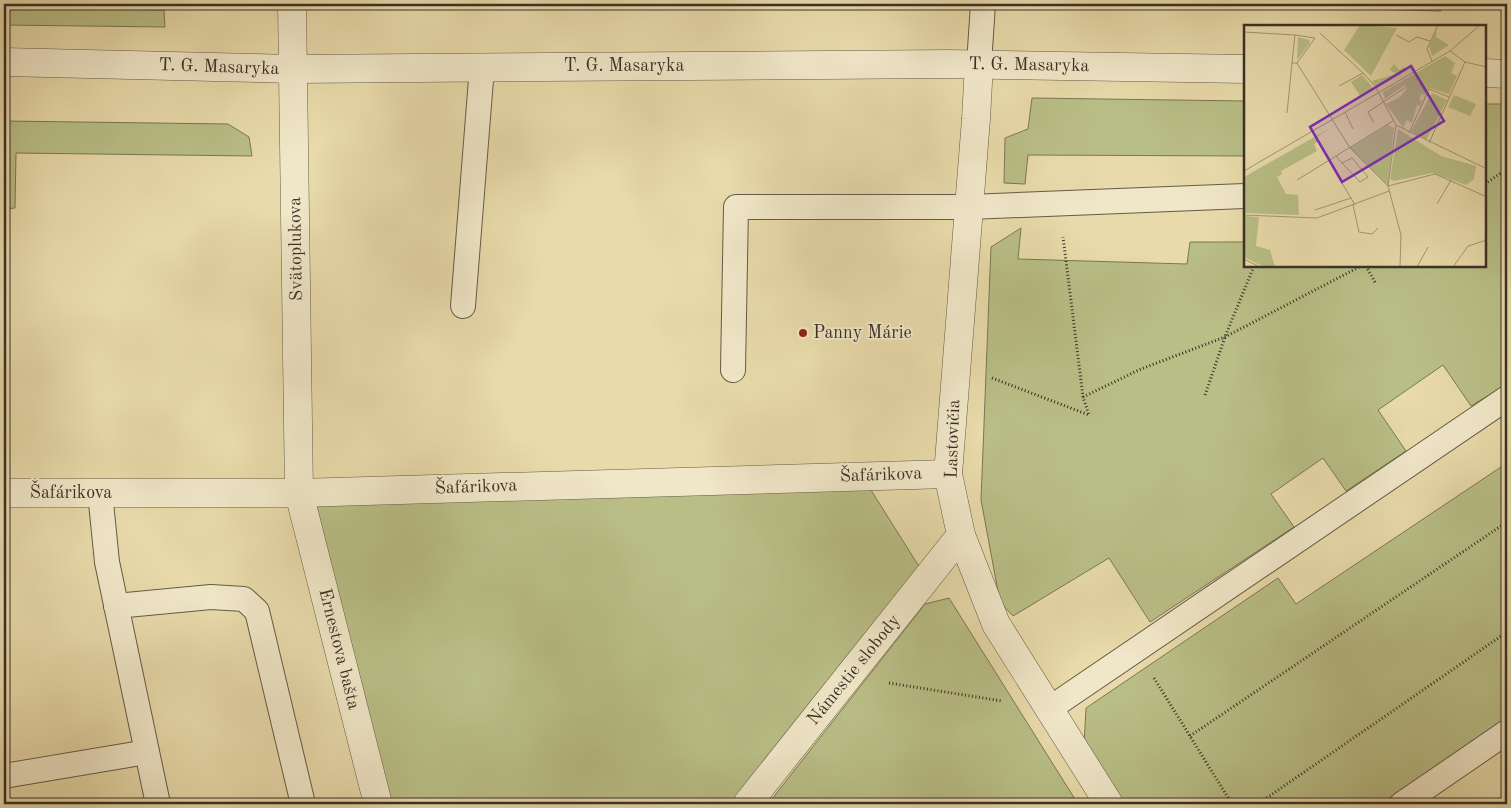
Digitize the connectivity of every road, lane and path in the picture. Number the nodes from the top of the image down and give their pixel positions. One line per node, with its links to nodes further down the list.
1 (292, 4): 6 (street, Svätoplukova)
2 (983, 4): 4 (lane)
3 (4, 62): 6 (street, T. G. Masaryka)
4 (979, 64): 5 (street, T. G. Masaryka); 7 (street, T. G. Masaryka); 14 (street, Lastovičia)
5 (482, 67): 6 (street, T. G. Masaryka); 19 (lane)
6 (293, 69): 28 (street, Svätoplukova)
7 (1244, 69)
8 (1486, 73): 9 (street)
9 (1507, 74)
10 (1507, 169): 11 (path)
11 (1486, 183)
12 (1244, 196): 13 (lane)
13 (1059, 203): 14 (lane); 24 (path)
14 (969, 207): 21 (street, Lastovičia); 22 (lane)
15 (1253, 268): 20 (path)
16 (1357, 268): 20 (path)
17 (1367, 268): 18 (path)
18 (1376, 284)
19 (463, 306)
20 (1225, 337): 23 (path); 24 (path)
21 (956, 364): 24 (path); 26 (street, Lastovičia)
22 (733, 370)
23 (1205, 395)
24 (1083, 397)
25 (1507, 398): 34 (lane)
26 (948, 474): 28 (street, Šafárikova); 31 (street, Lastovičia)
27 (100, 493): 28 (street, Šafárikova); 29 (street, Šafárikova); 32 (lane)
28 (299, 493): 43 (street, Ernestova bašta)
29 (4, 494)
30 (1507, 522): 38 (path)
31 (961, 535): 35 (street, Námestie slobody); 36 (street, Lastovičia)
32 (116, 606): 39 (lane); 42 (lane)
33 (1507, 632): 47 (path)
34 (1136, 650): 36 (lane); 38 (path)
35 (849, 676): 36 (path); 44 (street, Námestie slobody)
36 (1049, 709): 45 (street, Lastovičia)
37 (1507, 732): 48 (lane)
38 (1190, 736): 46 (path)
39 (147, 752): 40 (lane); 41 (lane)
40 (4, 776)
41 (158, 804)
42 (303, 804)
43 (378, 804)
44 (747, 804)
45 (1109, 804)
46 (1232, 804)
47 (1258, 804)
48 (1402, 804)

